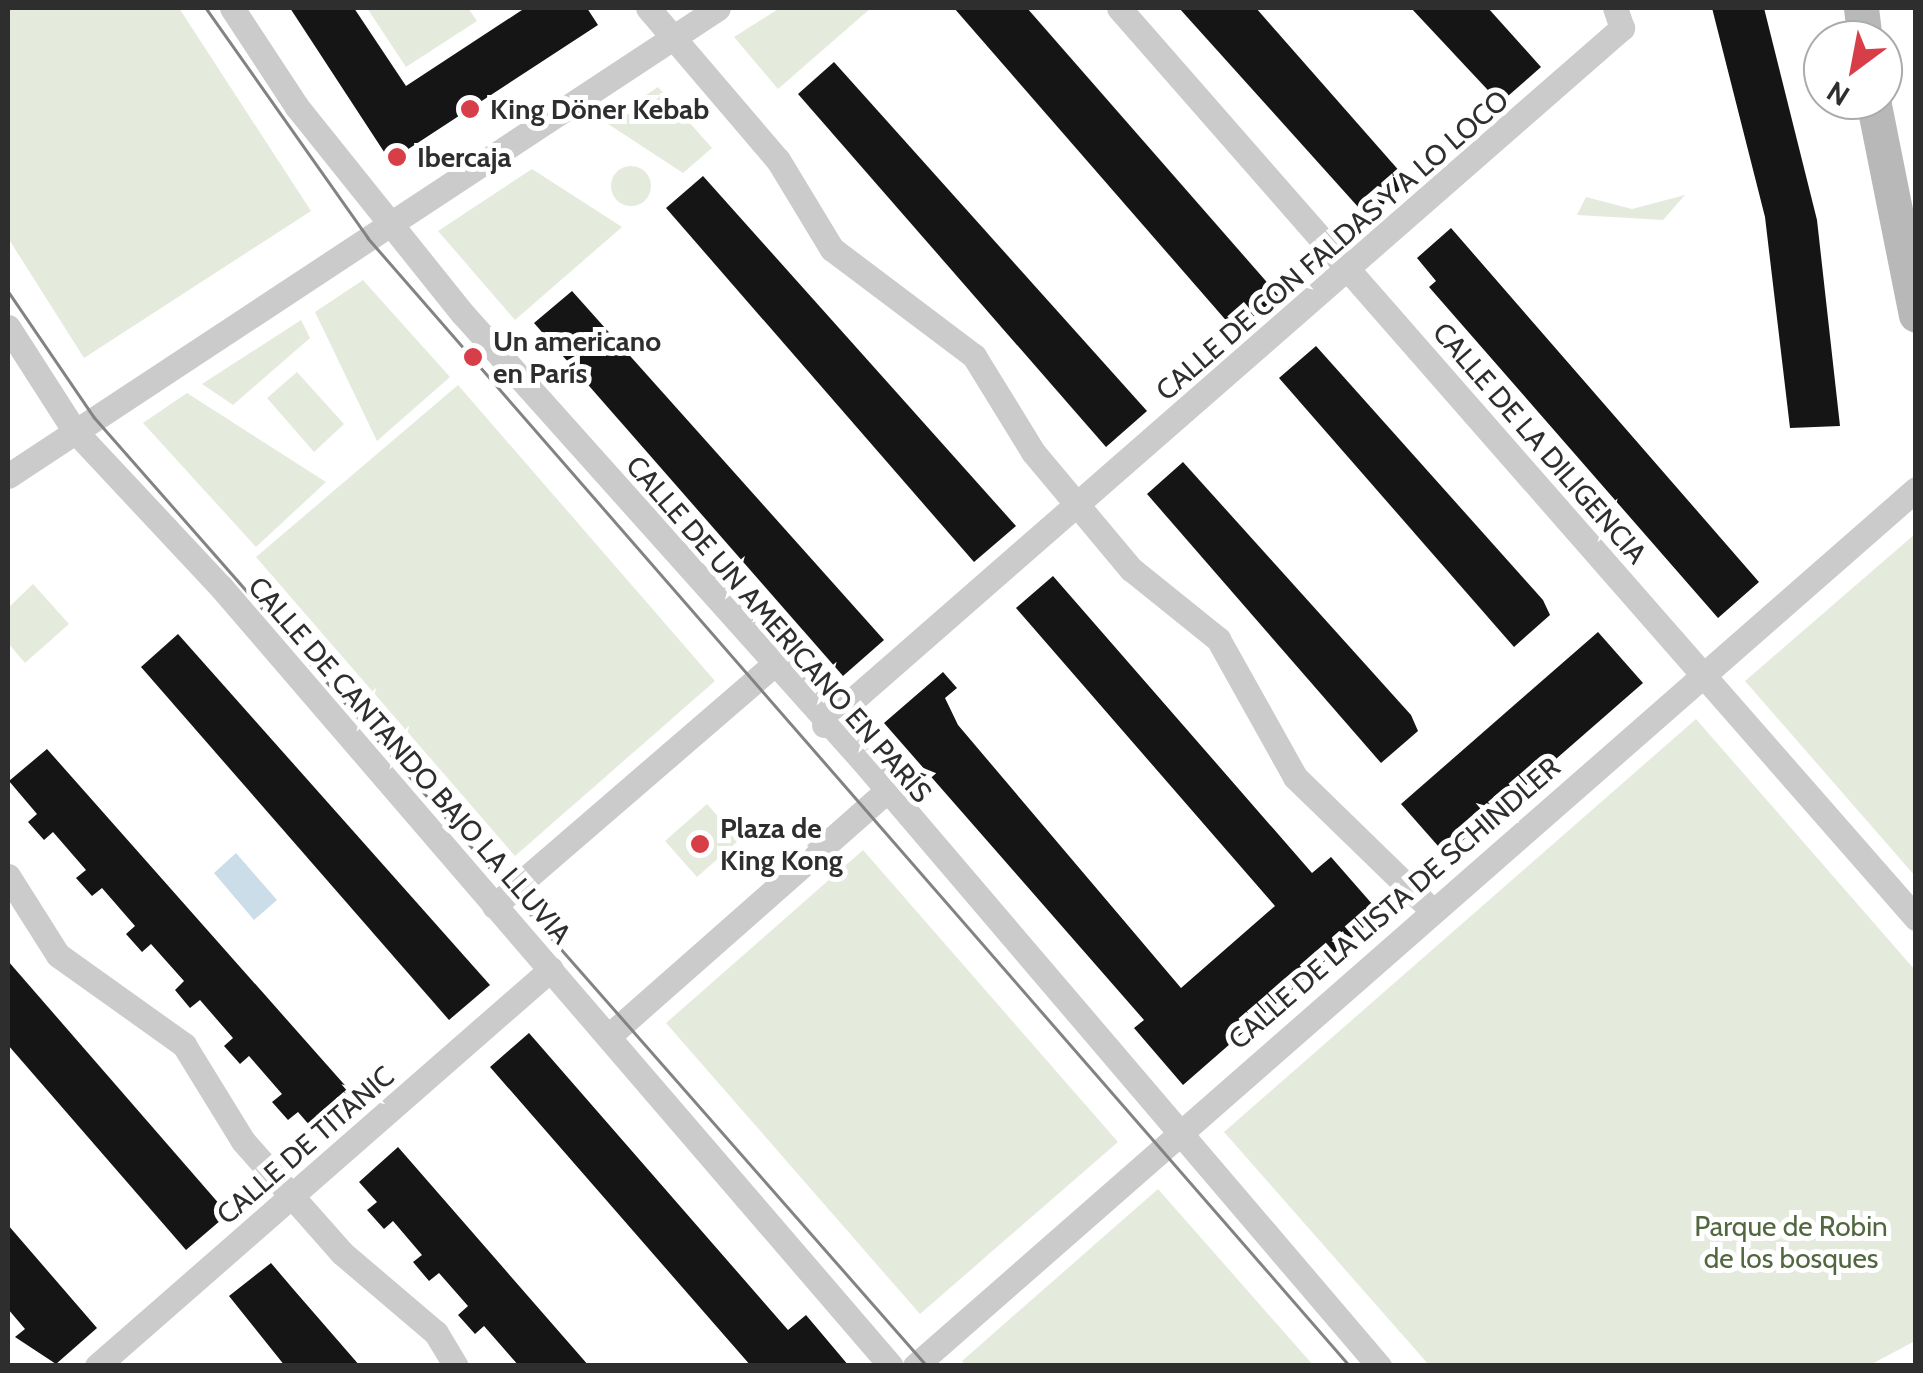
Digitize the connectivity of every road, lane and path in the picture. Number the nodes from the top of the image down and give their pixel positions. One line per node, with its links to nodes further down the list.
1 (232, 8): 8 (street, CALLE DE UN AMERICANO EN PARÍS)
2 (648, 8): 6 (street)
3 (718, 8): 6 (street)
4 (1119, 8): 9 (street, CALLE DE LA DILIGENCIA)
5 (1618, 18): 9 (street, CALLE DE CON FALDAS Y A LO LOCO)
6 (673, 36): 8 (street); 15 (street)
7 (1877, 120): 10 (main road)
8 (391, 221): 12 (street); 16 (street, CALLE DE UN AMERICANO EN PARÍS)
9 (1350, 271): 15 (street, CALLE DE CON FALDAS Y A LO LOCO); 17 (street, CALLE DE LA DILIGENCIA)
10 (1916, 315)
11 (8, 326): 12 (street, CALLE DE CANTANDO BAJO LA LLUVIA)
12 (74, 430): 13 (street); 21 (street, CALLE DE CANTANDO BAJO LA LLUVIA)
13 (8, 476)
14 (1916, 489): 17 (street, CALLE DE LA LISTA DE SCHINDLER)
15 (1081, 506): 18 (street); 22 (street)
16 (771, 667): 18 (street, CALLE DE UN AMERICANO EN PARÍS); 21 (street)
17 (1702, 674): 22 (street, CALLE DE LA LISTA DE SCHINDLER); 23 (street, CALLE DE LA DILIGENCIA)
18 (824, 725): 19 (street, CALLE DE UN AMERICANO EN PARÍS)
19 (888, 792): 25 (street); 26 (street, CALLE DE UN AMERICANO EN PARÍS)
20 (8, 876): 27 (street)
21 (494, 906): 24 (street, CALLE DE CANTANDO BAJO LA LLUVIA)
22 (1432, 910): 26 (street, CALLE DE LA LISTA DE SCHINDLER)
23 (1916, 918)
24 (551, 970): 25 (street, CALLE DE CANTANDO BAJO LA LLUVIA); 27 (street, CALLE DE TITANIC)
25 (611, 1034): 30 (street, CALLE DE CANTANDO BAJO LA LLUVIA)
26 (1180, 1130): 31 (street, CALLE DE LA LISTA DE SCHINDLER); 32 (street, CALLE DE UN AMERICANO EN PARÍS)
27 (293, 1196): 28 (street, CALLE DE TITANIC); 29 (street)
28 (97, 1366)
29 (456, 1366)
30 (891, 1366)
31 (915, 1366)
32 (1379, 1366)

